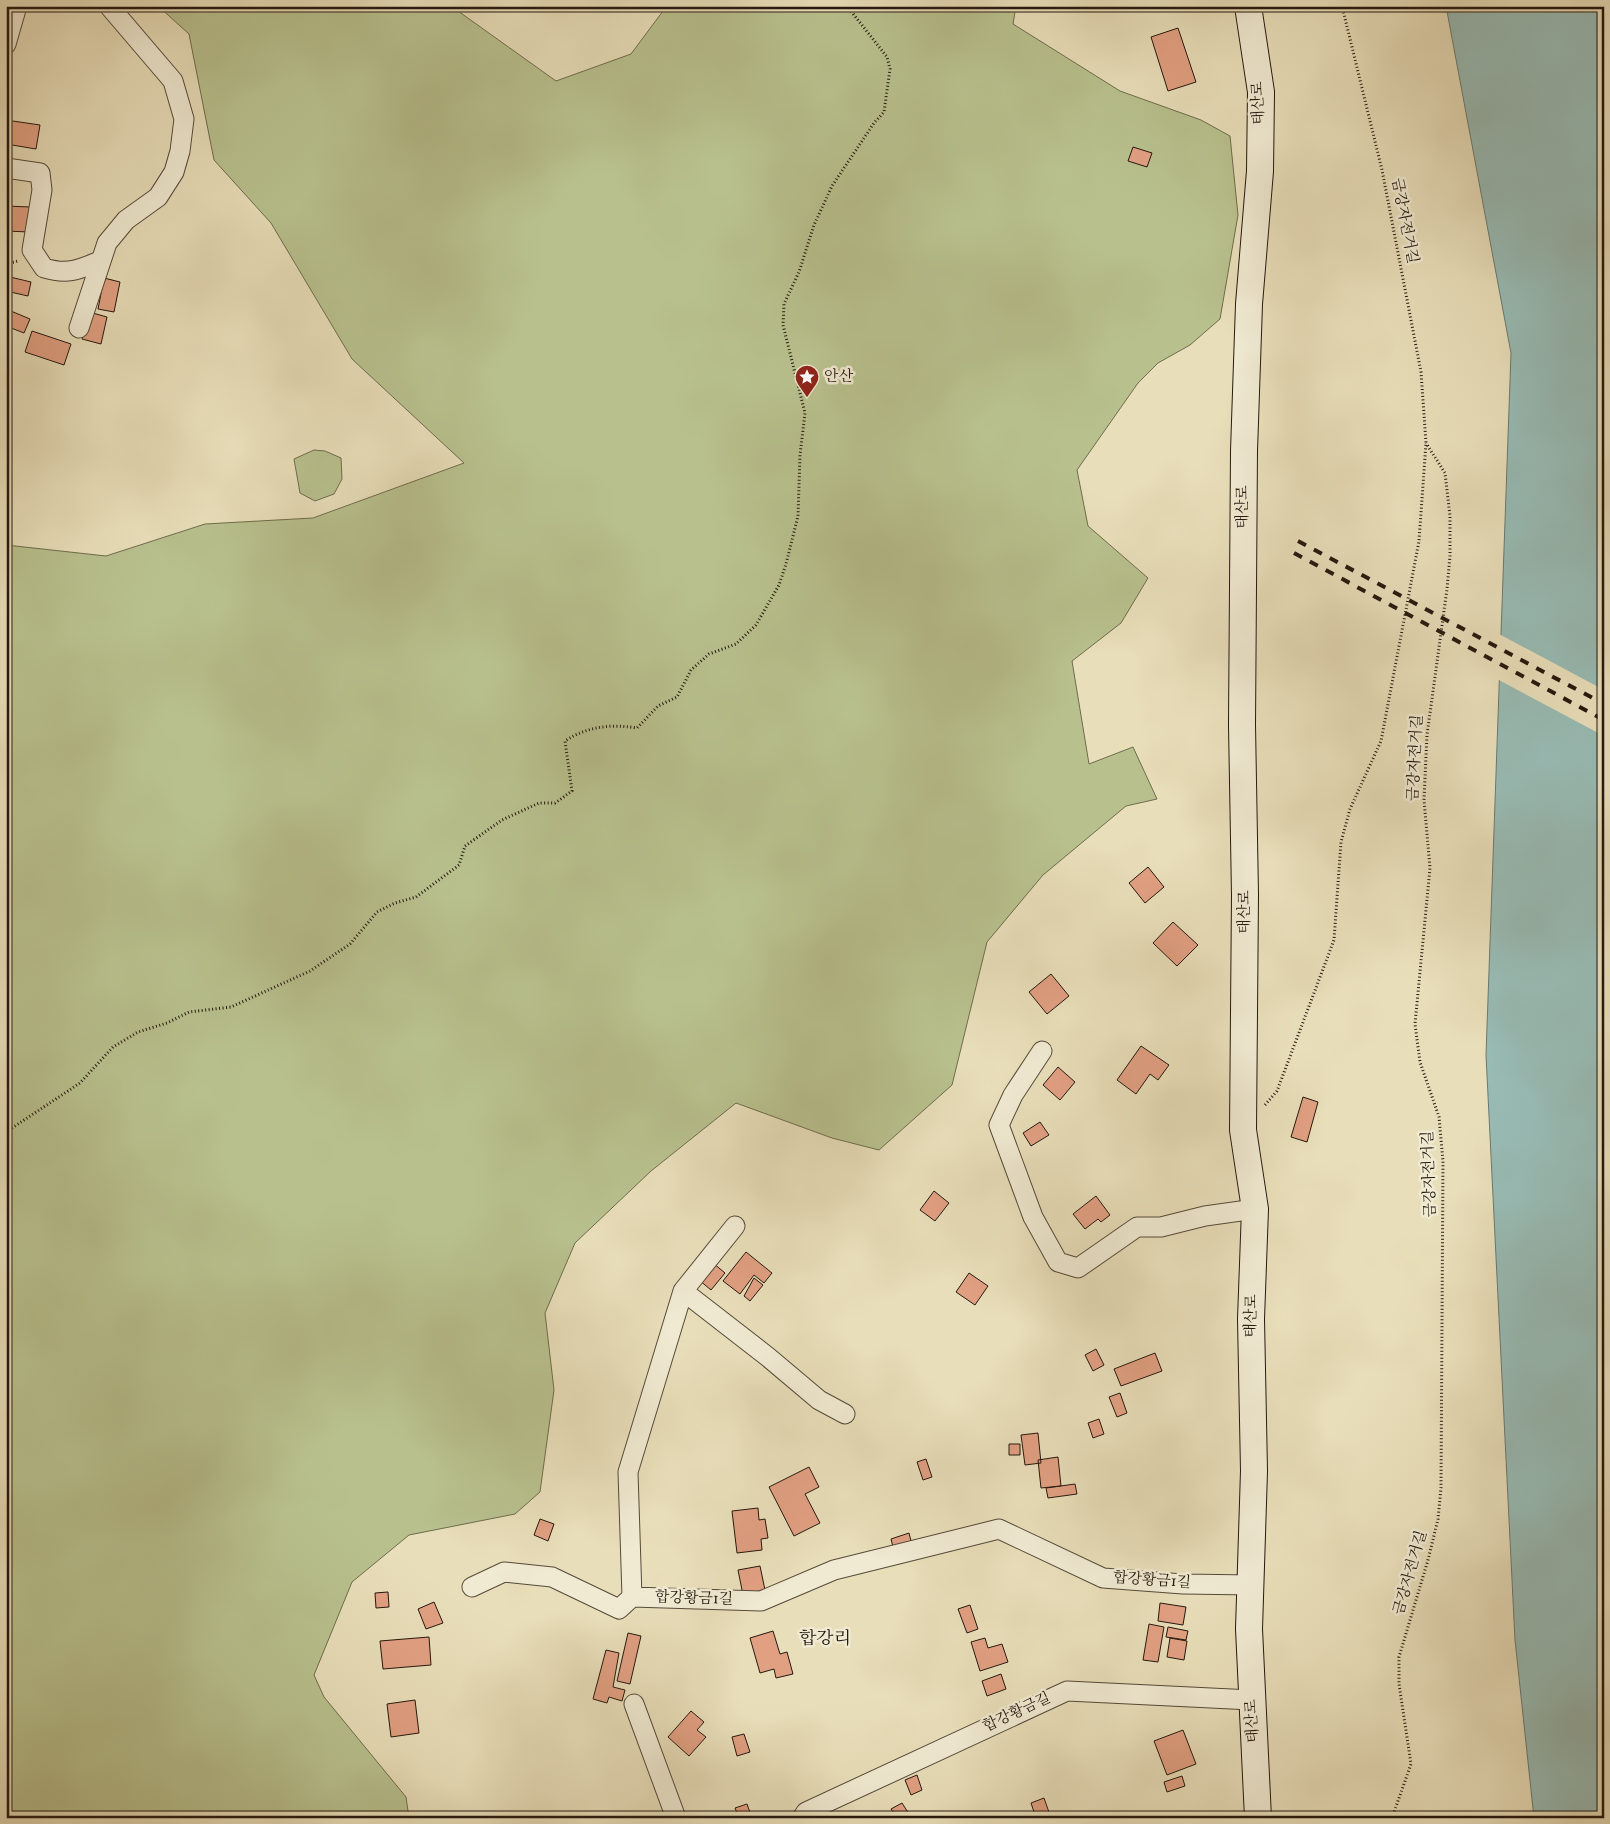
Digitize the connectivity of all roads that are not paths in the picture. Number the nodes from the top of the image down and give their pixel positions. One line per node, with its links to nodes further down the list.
1 (17, 6): 4 (street)
2 (109, 6): 6 (street)
3 (1248, 6): 9 (street, 태산로)
4 (6, 44)
5 (6, 168): 6 (street)
6 (100, 261): 7 (street)
7 (79, 328)
8 (1042, 1051): 9 (street)
9 (1255, 1209): 14 (street, 태산로)
10 (735, 1226): 11 (street)
11 (683, 1291): 12 (street); 15 (street)
12 (845, 1414)
13 (472, 1586): 15 (street)
14 (1252, 1586): 15 (street, 합강황금1길); 16 (street, 태산로)
15 (632, 1597)
16 (1252, 1700): 19 (street, 합강황금길); 20 (street, 태산로)
17 (634, 1704): 18 (street)
18 (676, 1818)
19 (802, 1818)
20 (1258, 1818)

